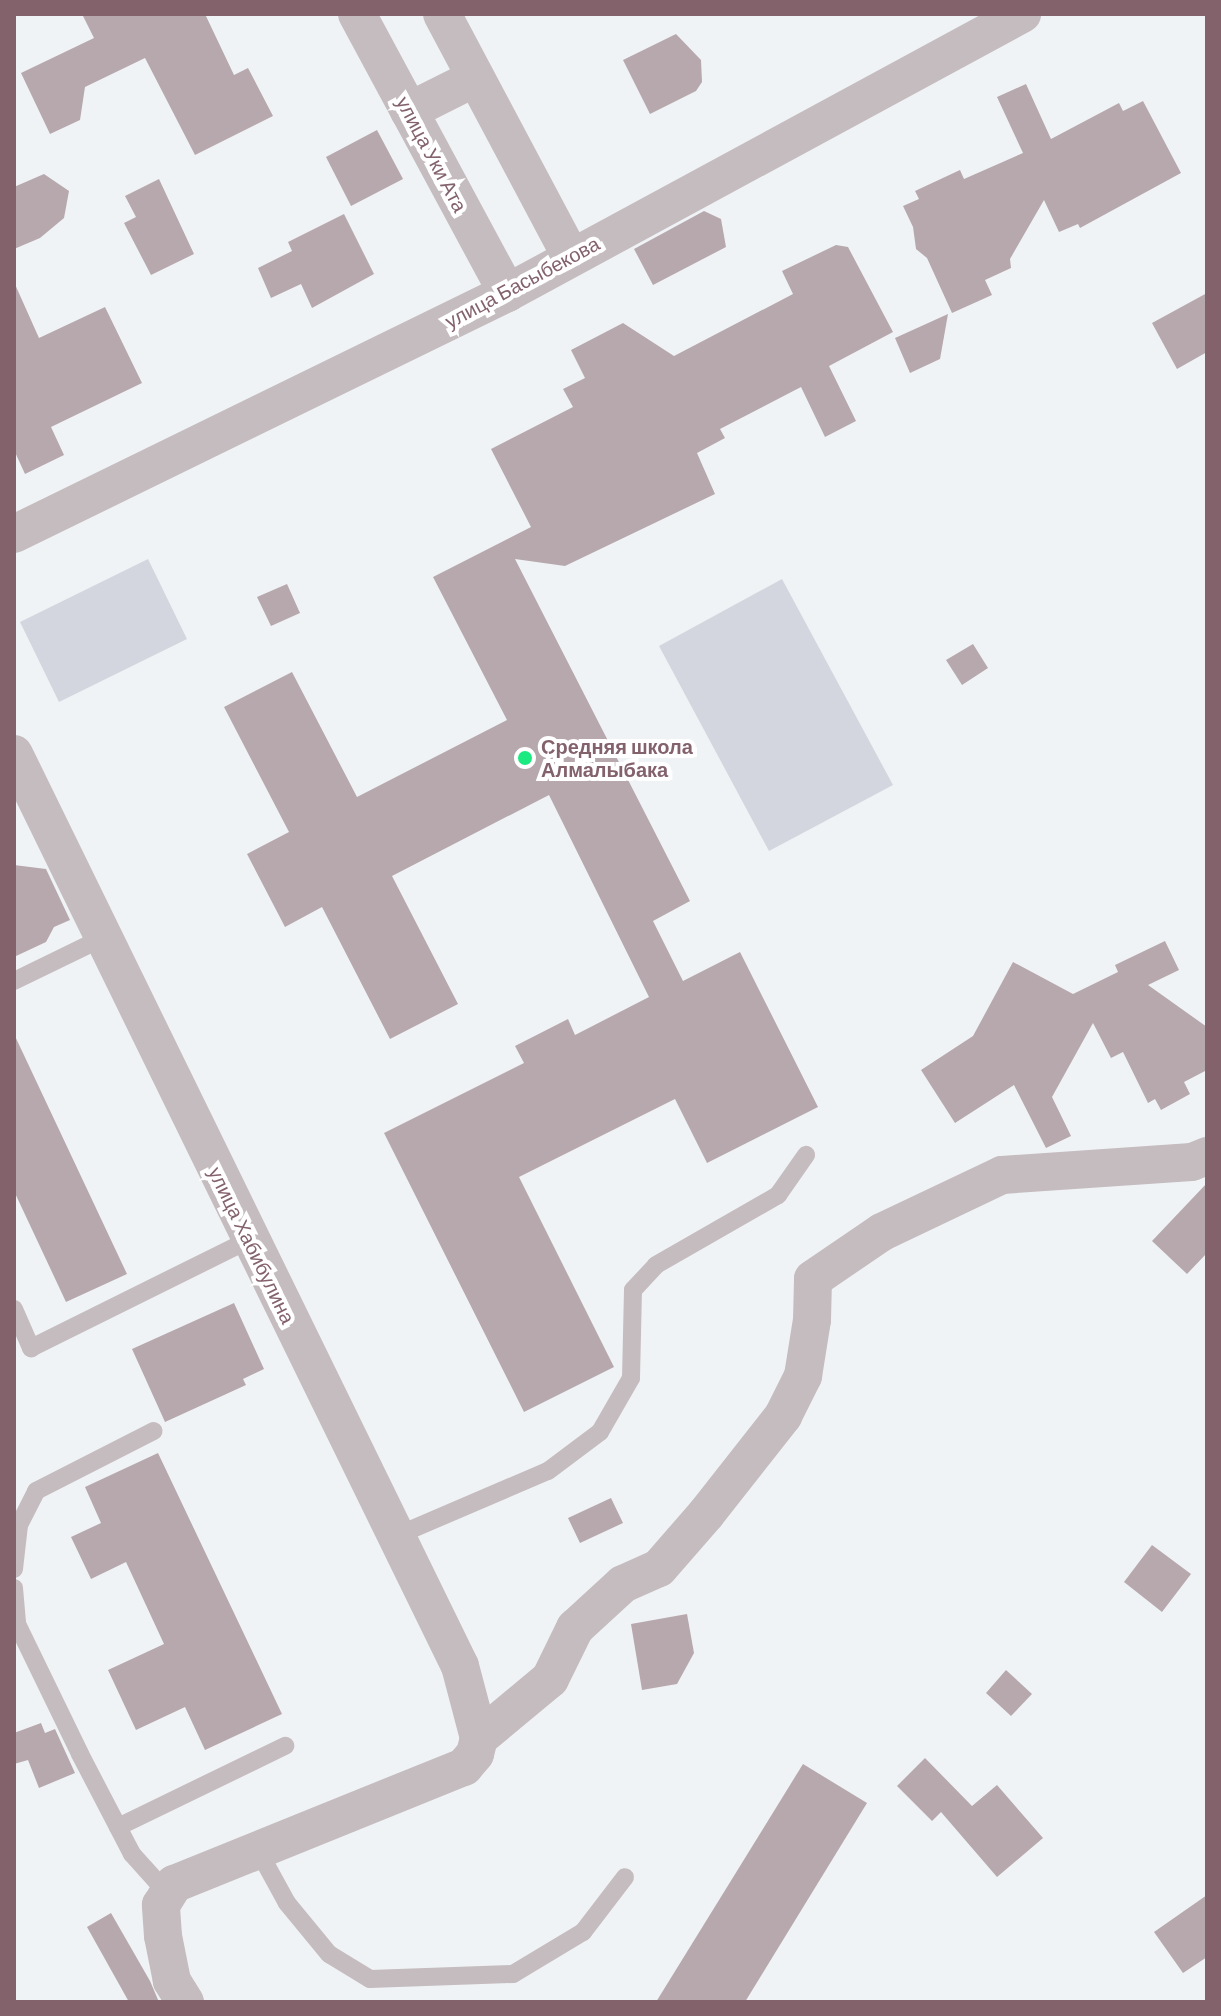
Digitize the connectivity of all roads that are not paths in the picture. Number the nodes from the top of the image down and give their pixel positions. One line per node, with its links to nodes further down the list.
1 (357, 14): 5 (street, улица Уки Ата)
2 (442, 14): 4 (street)
3 (1022, 14): 6 (street, улица Басыбекова)
4 (475, 78): 5 (street); 6 (street)
5 (409, 111): 7 (street, улица Уки Ата)
6 (571, 257): 7 (street, улица Басыбекова)
7 (507, 293): 8 (street, улица Басыбекова)
8 (14, 534)
9 (14, 754): 10 (street, улица Хабибулина)
10 (102, 938): 11 (lane); 14 (street, улица Хабибулина)
11 (14, 981)
12 (806, 1155): 19 (lane)
13 (1207, 1156): 22 (street)
14 (249, 1240): 15 (lane); 19 (street, улица Хабибулина)
15 (14, 1309)
16 (154, 1431): 17 (lane)
17 (36, 1491): 18 (lane); 20 (lane)
18 (14, 1501)
19 (396, 1536): 22 (street, улица Хабибулина)
20 (14, 1569)
21 (14, 1588): 24 (lane)
22 (479, 1738): 25 (street)
23 (285, 1746): 24 (lane)
24 (118, 1827): 27 (lane)
25 (258, 1850): 26 (lane); 27 (street)
26 (625, 1877)
27 (168, 1894): 28 (street)
28 (185, 2002)

